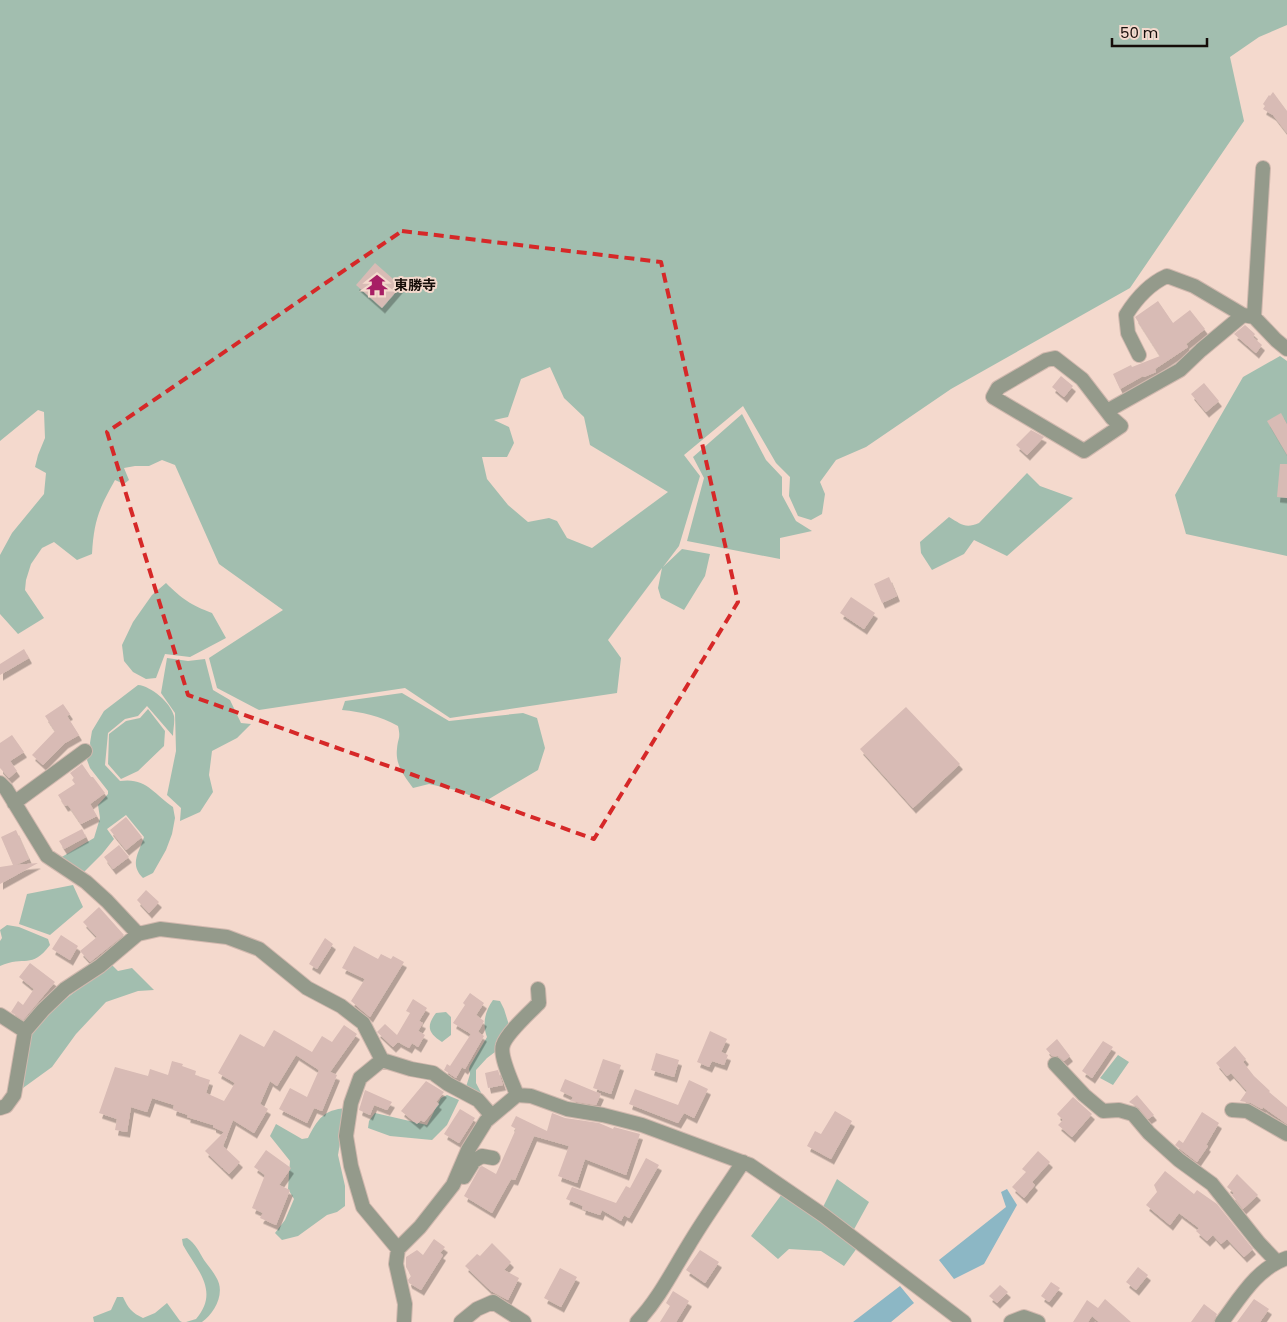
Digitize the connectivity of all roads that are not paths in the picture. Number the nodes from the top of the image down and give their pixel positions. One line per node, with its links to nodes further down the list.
1 (1263, 168): 2 (street)
2 (1248, 316): 3 (street); 4 (street); 5 (street)
3 (1287, 349)
4 (1139, 355)
5 (1106, 411): 5 (street)
6 (85, 751): 8 (street)
7 (0, 783): 8 (street)
8 (14, 803): 9 (street)
9 (138, 934): 12 (street); 13 (street)
10 (538, 989): 15 (street)
11 (0, 1015): 12 (street)
12 (25, 1031): 16 (street)
13 (382, 1060): 18 (street); 23 (street)
14 (1055, 1064): 24 (street)
15 (516, 1095): 18 (street); 21 (street)
16 (0, 1108)
17 (1232, 1110): 19 (street)
18 (492, 1116): 22 (street)
19 (1287, 1134)
20 (493, 1158): 22 (street)
21 (743, 1162): 28 (street); 29 (street)
22 (453, 1185): 23 (street)
23 (398, 1249): 25 (street)
24 (1282, 1260): 32 (street)
25 (404, 1322)
26 (461, 1322): 27 (street)
27 (524, 1322)
28 (637, 1322)
29 (964, 1322)
30 (1011, 1322): 31 (street)
31 (1038, 1322)
32 (1222, 1322)

